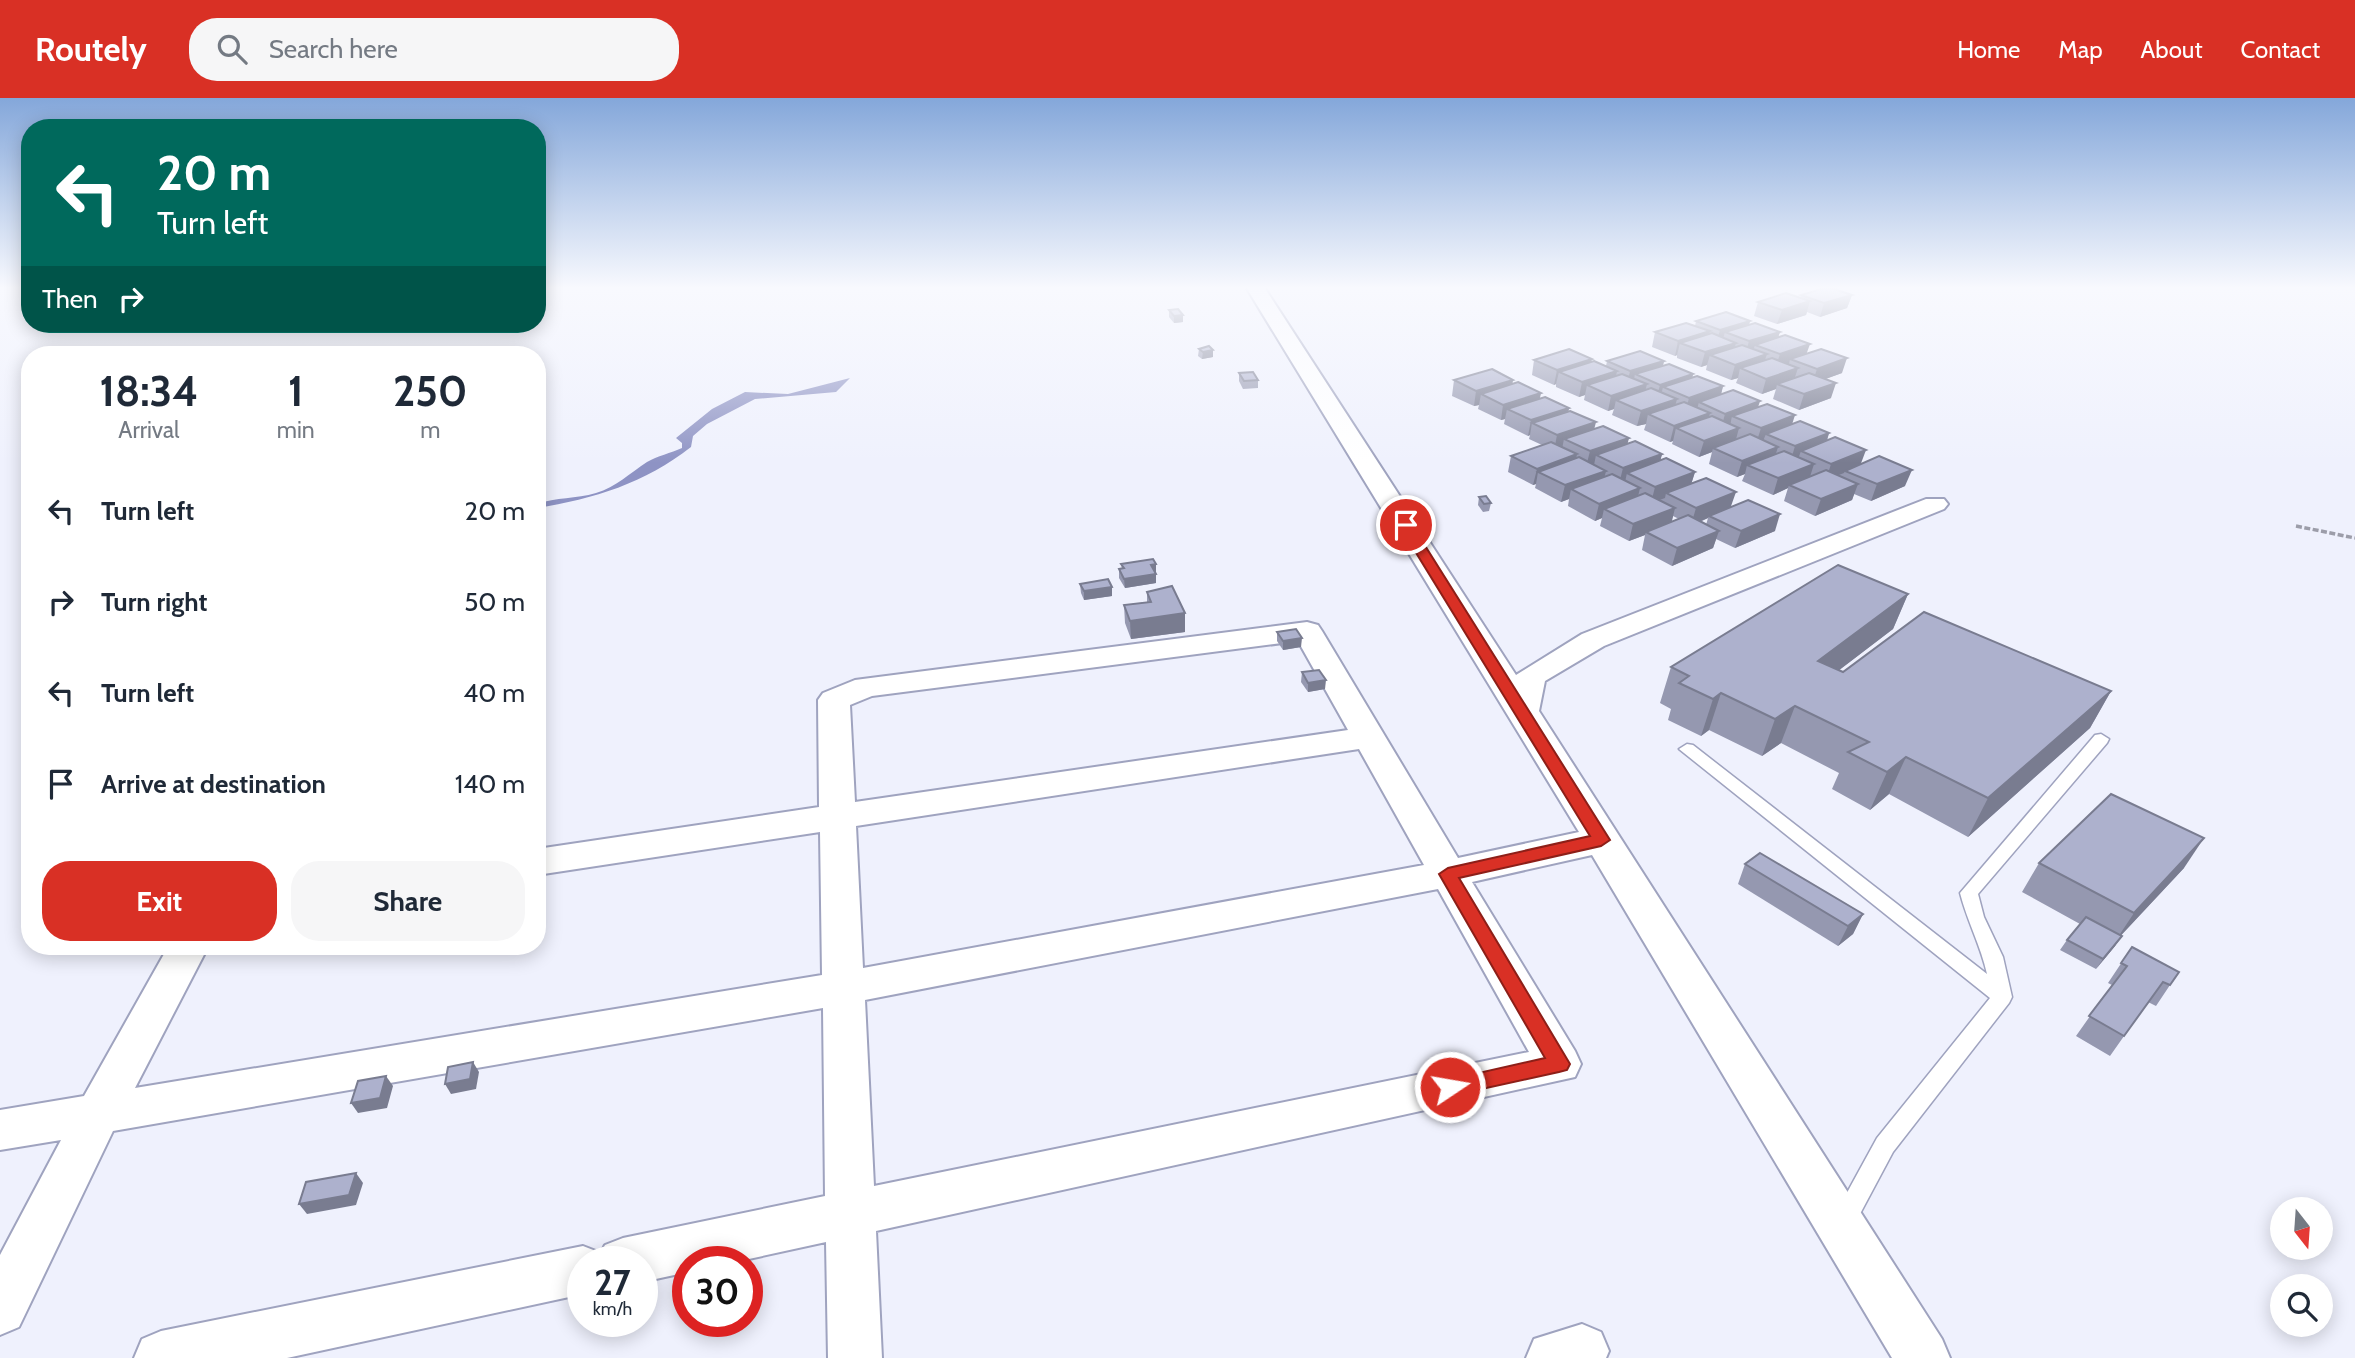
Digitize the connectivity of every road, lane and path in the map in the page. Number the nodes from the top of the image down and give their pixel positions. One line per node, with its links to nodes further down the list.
1 (1292, 346): 5 (street)
2 (1935, 504): 5 (street)
3 (2295, 526): 4 (path)
4 (2355, 538)
5 (1523, 712): 10 (street)
6 (1369, 737): 9 (street); 9 (street); 12 (street)
7 (2101, 739): 15 (lane)
8 (1687, 749): 15 (lane)
9 (837, 815): 11 (street); 14 (street)
10 (1601, 840): 12 (street); 19 (street)
11 (546, 861)
12 (1448, 874): 14 (street); 18 (street)
13 (184, 955): 16 (street)
14 (842, 988): 16 (street); 18 (street)
15 (2002, 997): 19 (lane)
16 (98, 1114): 17 (street); 22 (street)
17 (0, 1130)
18 (851, 1214): 20 (street); 24 (street)
19 (1841, 1228): 25 (street)
20 (658, 1255)
21 (567, 1273): 23 (street)
22 (0, 1309)
23 (161, 1358)
24 (855, 1358)
25 (1923, 1358)

